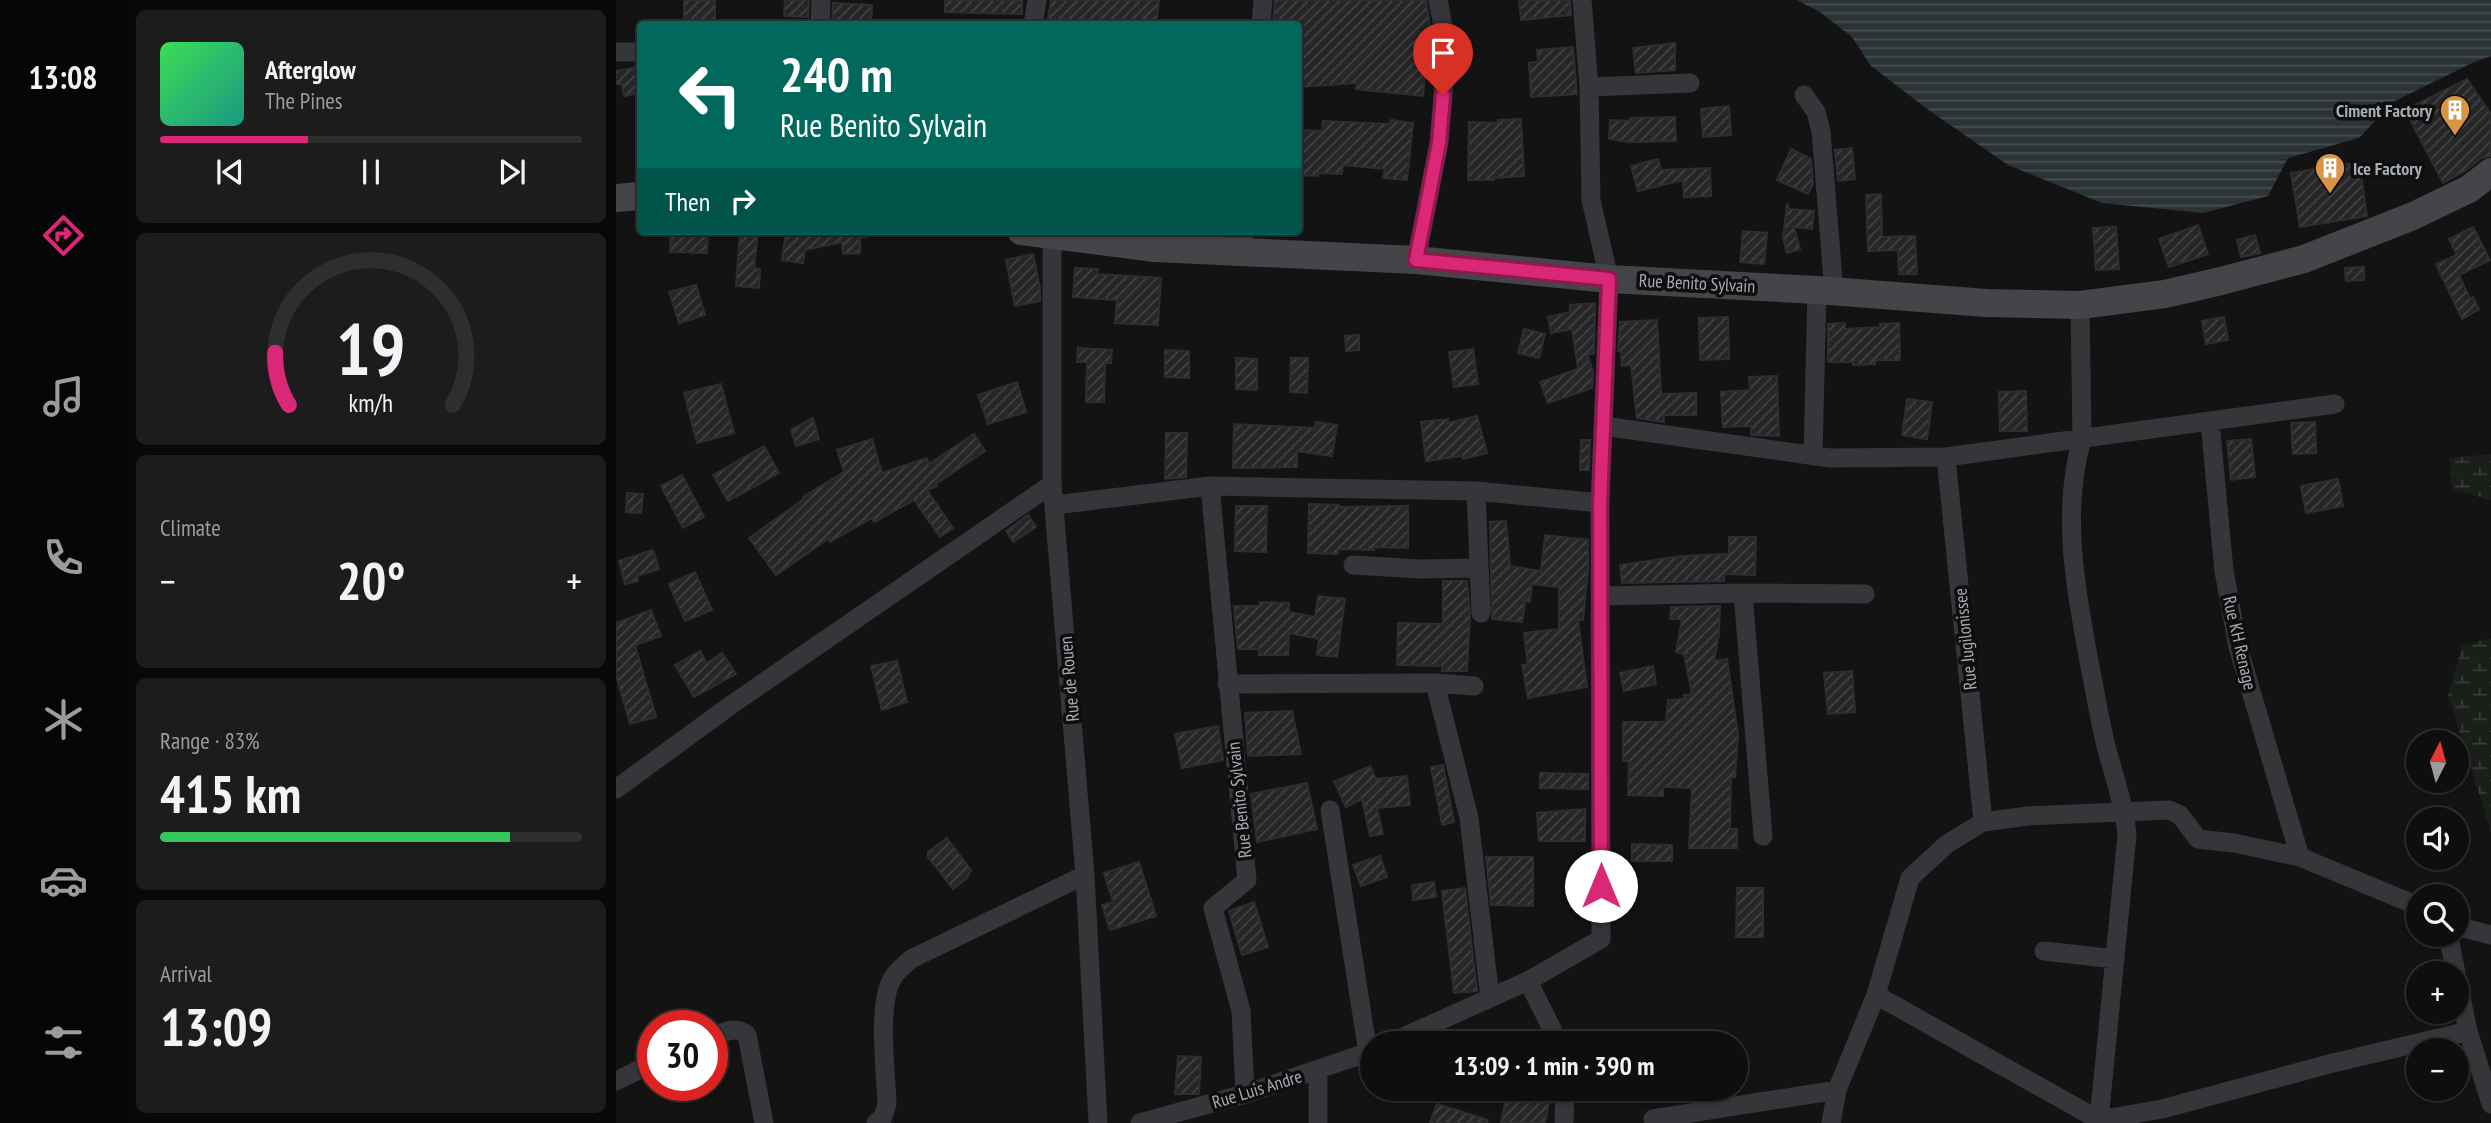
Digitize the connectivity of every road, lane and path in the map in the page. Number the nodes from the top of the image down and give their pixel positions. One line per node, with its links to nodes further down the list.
1 (821, 0): 6 (street)
2 (1037, 0): 7 (street)
3 (1263, 0): 8 (street)
4 (1438, 0): 20 (street)
5 (1582, 0): 12 (street)
6 (820, 21)
7 (1034, 21)
8 (1261, 21)
9 (637, 52): 10 (street)
10 (616, 53)
11 (1690, 83): 12 (street)
12 (1589, 87): 21 (street)
13 (1804, 95): 22 (street)
14 (2491, 172): 23 (main road, Rue Benito Sylvain)
15 (637, 196): 16 (main road)
16 (616, 198)
17 (1046, 235): 18 (main road, Rue Benito Sylvain)
18 (1052, 236): 19 (main road, Rue Benito Sylvain); 30 (street, Rue de Rouen)
19 (1243, 242): 20 (main road, Rue Benito Sylvain)
20 (1416, 260): 21 (main road, Rue Benito Sylvain)
21 (1609, 279): 22 (main road, Rue Benito Sylvain); 26 (street)
22 (1825, 291): 23 (main road, Rue Benito Sylvain); 28 (street)
23 (2080, 305): 27 (street)
24 (2335, 404): 25 (street)
25 (2210, 422): 27 (street); 49 (street, Rue KH Renage)
26 (1603, 426): 28 (street); 33 (street)
27 (2082, 439): 29 (street); 46 (street)
28 (1813, 456): 29 (street)
29 (1946, 457): 47 (street, Rue Jugilonissee)
30 (1052, 484): 34 (street, Rue de Rouen); 44 (street)
31 (1210, 485): 32 (street); 34 (street); 42 (street, Rue Benito Sylvain)
32 (1476, 491): 33 (street); 36 (street)
33 (1600, 503): 39 (street)
34 (1055, 505): 50 (street, Rue de Rouen)
35 (1353, 565): 36 (street)
36 (1479, 568): 40 (street)
37 (1743, 593): 38 (street); 39 (street); 48 (street)
38 (1865, 594)
39 (1601, 596): 56 (street)
40 (1481, 613)
41 (1435, 683): 42 (street); 43 (street); 58 (street)
42 (1227, 684): 69 (street, Rue Benito Sylvain)
43 (1474, 686)
44 (616, 789)
45 (1330, 810): 61 (street)
46 (2124, 812): 47 (street); 49 (street); 55 (street)
47 (1983, 822): 57 (street)
48 (1763, 836)
49 (2300, 857): 51 (street)
50 (1084, 875): 77 (street); 78 (street, Rue de Rouen)
51 (2406, 901)
52 (2469, 929): 53 (street)
53 (2491, 935)
54 (2045, 950): 55 (street)
55 (2115, 959): 75 (street)
56 (1528, 981): 58 (street); 63 (street)
57 (1876, 995): 72 (street); 75 (street)
58 (1490, 998): 62 (street)
59 (2467, 1024): 64 (street)
60 (728, 1030): 76 (street)
61 (1367, 1031)
62 (1417, 1031)
63 (1553, 1031)
64 (2468, 1031): 71 (street); 73 (street)
65 (1360, 1055): 66 (street, Rue Luis Andre)
66 (1318, 1070): 69 (street, Rue Luis Andre); 80 (street)
67 (637, 1071): 68 (street)
68 (616, 1081)
69 (1245, 1094): 79 (street, Rue Luis Andre)
70 (1565, 1101): 81 (street)
71 (2491, 1104)
72 (1836, 1110): 74 (street)
73 (2164, 1116): 75 (street)
74 (1653, 1119)
75 (2099, 1120)
76 (764, 1123)
77 (876, 1123)
78 (1098, 1123)
79 (1140, 1123)
80 (1318, 1123)
81 (1564, 1123)

